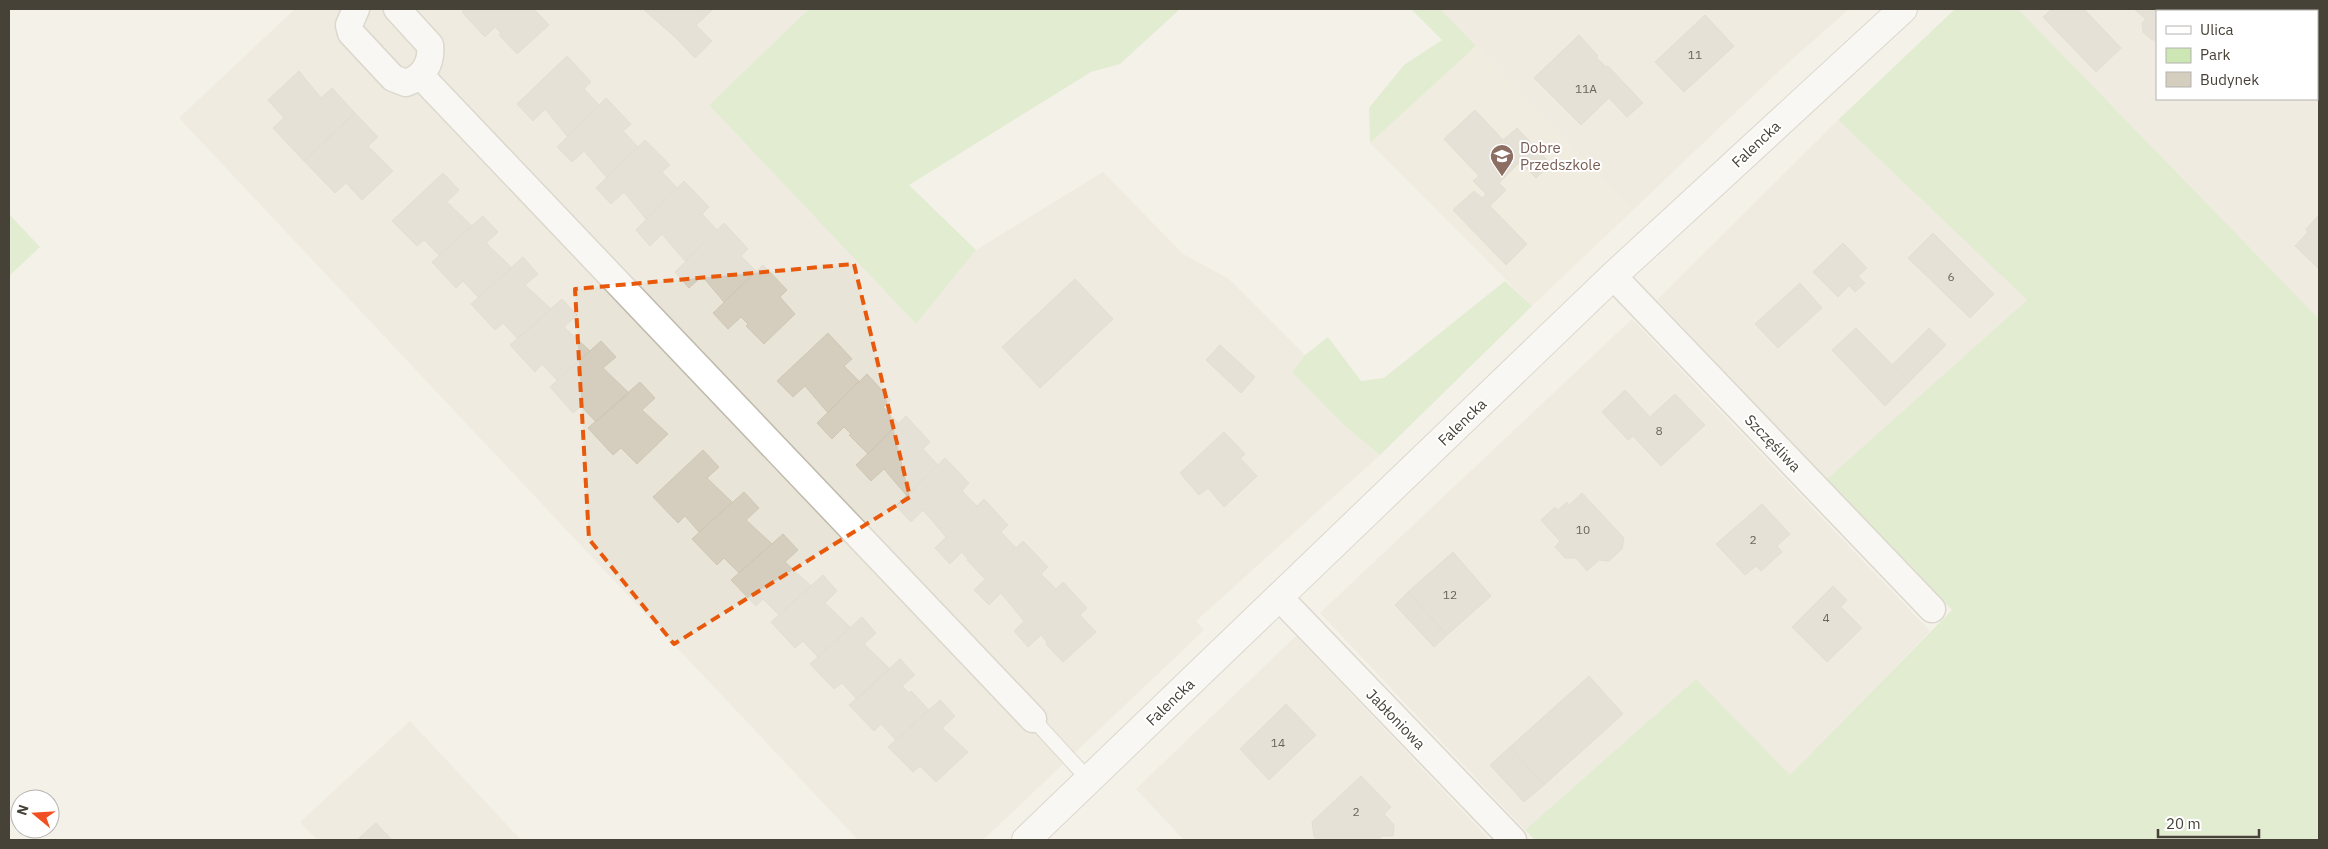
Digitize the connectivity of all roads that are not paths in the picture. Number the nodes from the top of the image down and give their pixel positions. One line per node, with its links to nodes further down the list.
1 (356, 9): 4 (street)
2 (396, 9): 4 (street)
3 (1903, 9): 5 (street, Falencka)
4 (420, 75): 8 (street)
5 (1613, 276): 6 (street, Falencka); 7 (street, Szczęśliwa)
6 (1279, 598): 9 (street, Falencka); 11 (street, Jabłoniowa)
7 (1932, 609)
8 (1033, 719): 9 (lane)
9 (1089, 780): 10 (street, Falencka)
10 (1026, 840)
11 (1513, 840)

